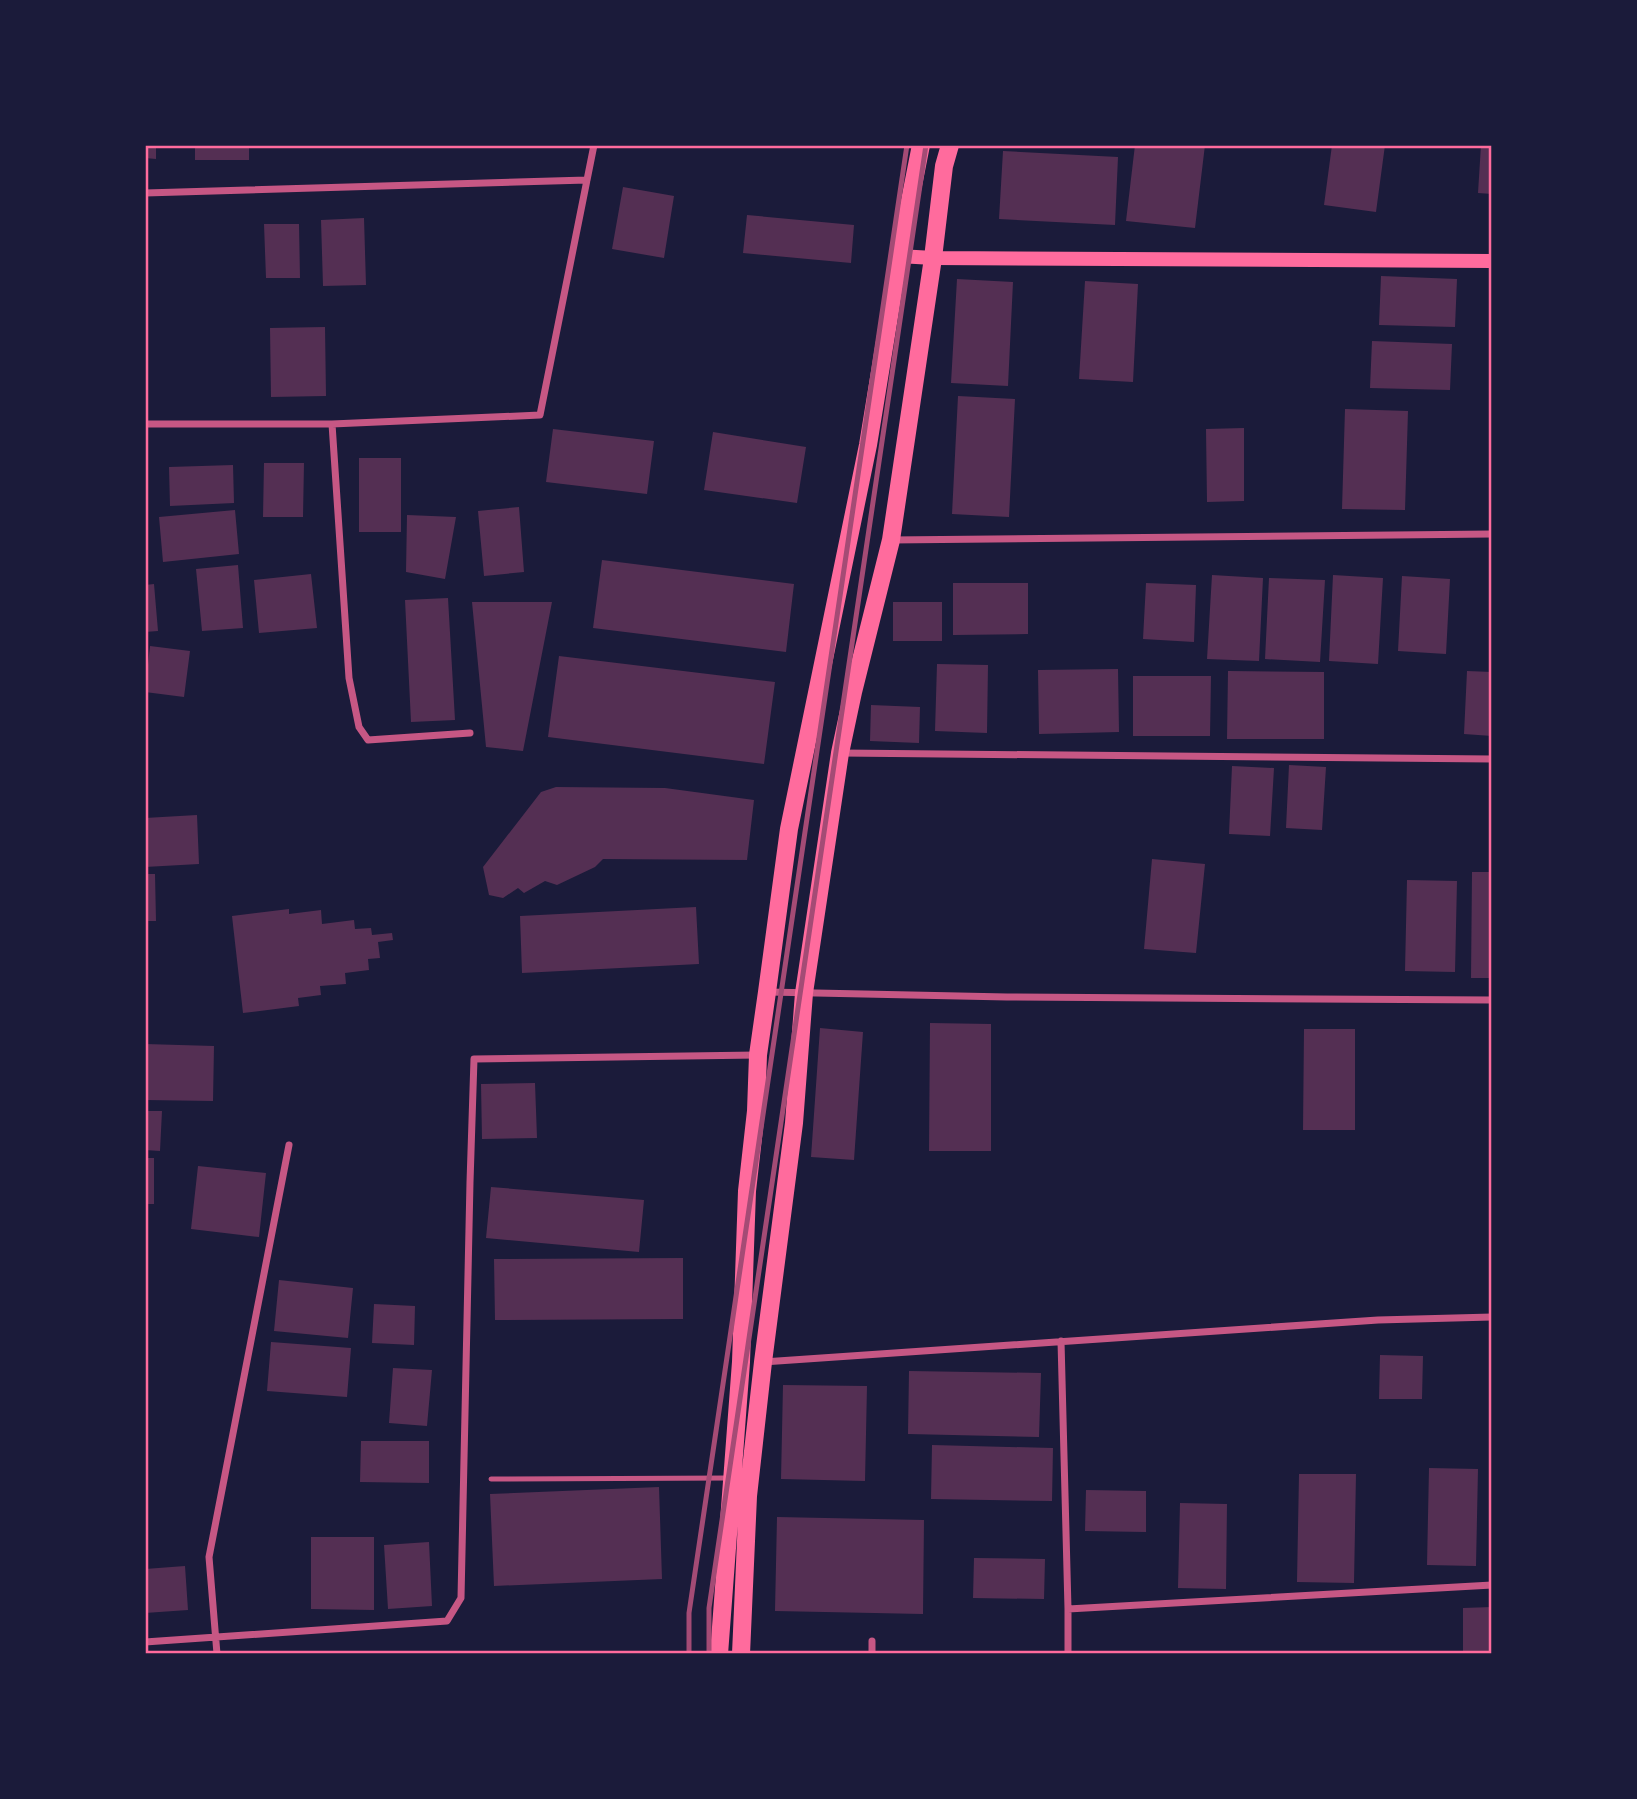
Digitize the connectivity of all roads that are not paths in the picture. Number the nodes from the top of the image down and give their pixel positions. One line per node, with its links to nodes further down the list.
1 (594, 145): 4 (street)
2 (921, 145): 6 (main road)
3 (950, 145): 7 (main road)
4 (587, 180): 5 (street); 10 (street)
5 (145, 193)
6 (900, 256): 7 (main road); 16 (main road)
7 (933, 258): 8 (main road); 12 (main road)
8 (1492, 261)
9 (145, 424): 10 (street)
10 (332, 424): 13 (street)
11 (1492, 534): 12 (street)
12 (891, 540): 14 (main road)
13 (470, 733)
14 (840, 753): 15 (street); 17 (main road)
15 (1492, 759)
16 (767, 992): 17 (street); 19 (main road)
17 (804, 993): 18 (street); 23 (main road)
18 (1492, 1000)
19 (758, 1055): 24 (main road); 28 (street)
20 (289, 1145): 28 (street)
21 (1492, 1317): 22 (street)
22 (1061, 1341): 23 (street); 27 (street)
23 (763, 1362): 33 (main road)
24 (732, 1478): 25 (lane); 32 (main road)
25 (491, 1479)
26 (1492, 1585): 27 (street)
27 (1068, 1609): 35 (street)
28 (216, 1637): 30 (street); 31 (street)
29 (872, 1641): 34 (street)
30 (145, 1642)
31 (217, 1654)
32 (719, 1654)
33 (741, 1654)
34 (872, 1654)
35 (1068, 1654)

